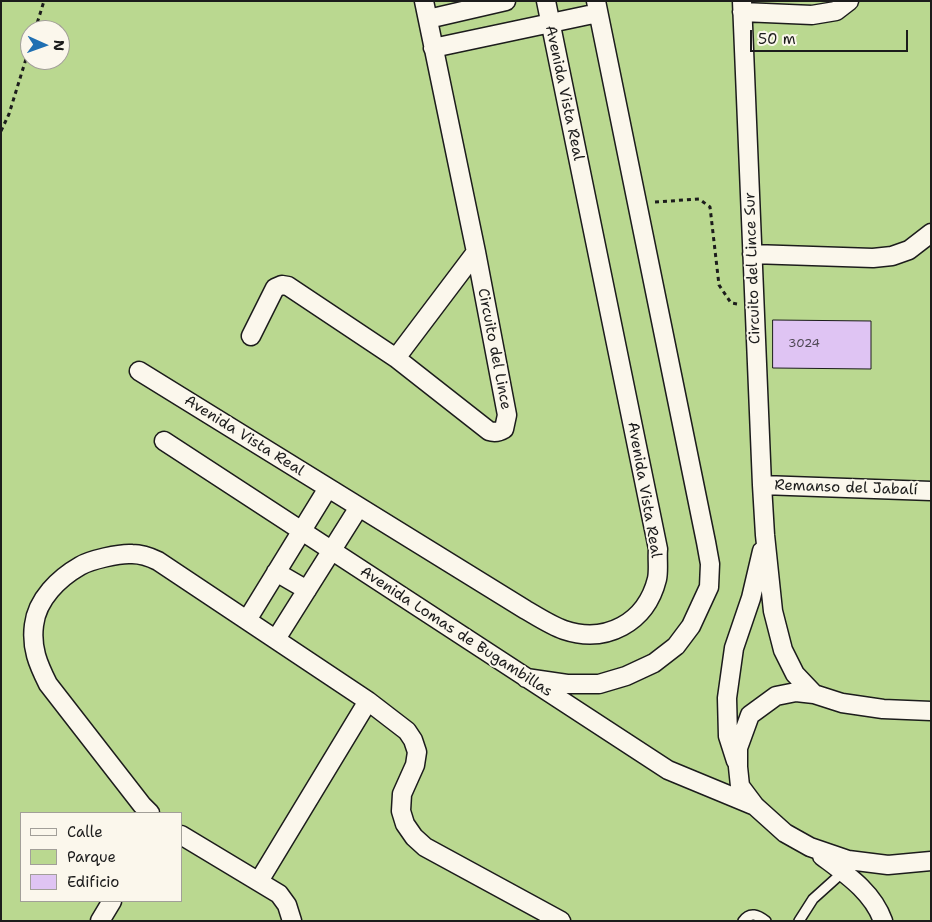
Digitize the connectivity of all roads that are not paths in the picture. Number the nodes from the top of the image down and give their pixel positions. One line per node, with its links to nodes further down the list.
1 (424, 1): 7 (street, Circuito del Lince)
2 (506, 1): 7 (street)
3 (546, 1): 8 (street, Avenida Vista Real)
4 (849, 1): 5 (street)
5 (742, 6): 12 (street, Circuito del Lince Sur)
6 (597, 7): 8 (street); 28 (street)
7 (428, 19): 9 (street, Circuito del Lince)
8 (550, 23): 9 (street); 20 (street, Avenida Vista Real)
9 (433, 48): 11 (street, Circuito del Lince)
10 (931, 233): 12 (street)
11 (476, 252): 14 (street); 14 (street, Circuito del Lince)
12 (752, 254): 17 (street, Circuito del Lince Sur)
13 (251, 336): 14 (street, Circuito del Lince)
14 (396, 358)
15 (139, 371): 18 (street, Avenida Vista Real)
16 (164, 441): 21 (street, Avenida Lomas de Bugambillas)
17 (762, 485): 19 (street, Remanso del Jabalí); 22 (street, Circuito del Lince Sur)
18 (328, 488): 20 (street, Avenida Vista Real); 21 (street)
19 (931, 491)
20 (359, 507): 23 (street)
21 (302, 531): 23 (street, Avenida Lomas de Bugambillas); 24 (street)
22 (765, 535): 29 (street, Circuito del Lince Sur); 32 (street, Circuito del Lince Sur)
23 (332, 551): 25 (street); 28 (street, Avenida Lomas de Bugambillas)
24 (276, 572): 25 (street); 26 (street)
25 (307, 590): 27 (street)
26 (246, 620): 27 (street); 34 (street)
27 (276, 639): 30 (street)
28 (526, 678): 33 (street, Avenida Lomas de Bugambillas)
29 (814, 694): 31 (street); 32 (street)
30 (368, 701): 39 (street); 43 (street)
31 (931, 711)
32 (738, 767): 33 (street)
33 (756, 806): 36 (street)
34 (149, 812)
35 (182, 836): 39 (street)
36 (810, 847): 37 (street); 38 (street)
37 (931, 861)
38 (843, 872): 46 (lane); 47 (street)
39 (259, 881): 42 (street)
40 (111, 902): 41 (street)
41 (100, 921)
42 (292, 921)
43 (560, 921)
44 (743, 921): 45 (lane)
45 (766, 921)
46 (799, 921)
47 (883, 921)

